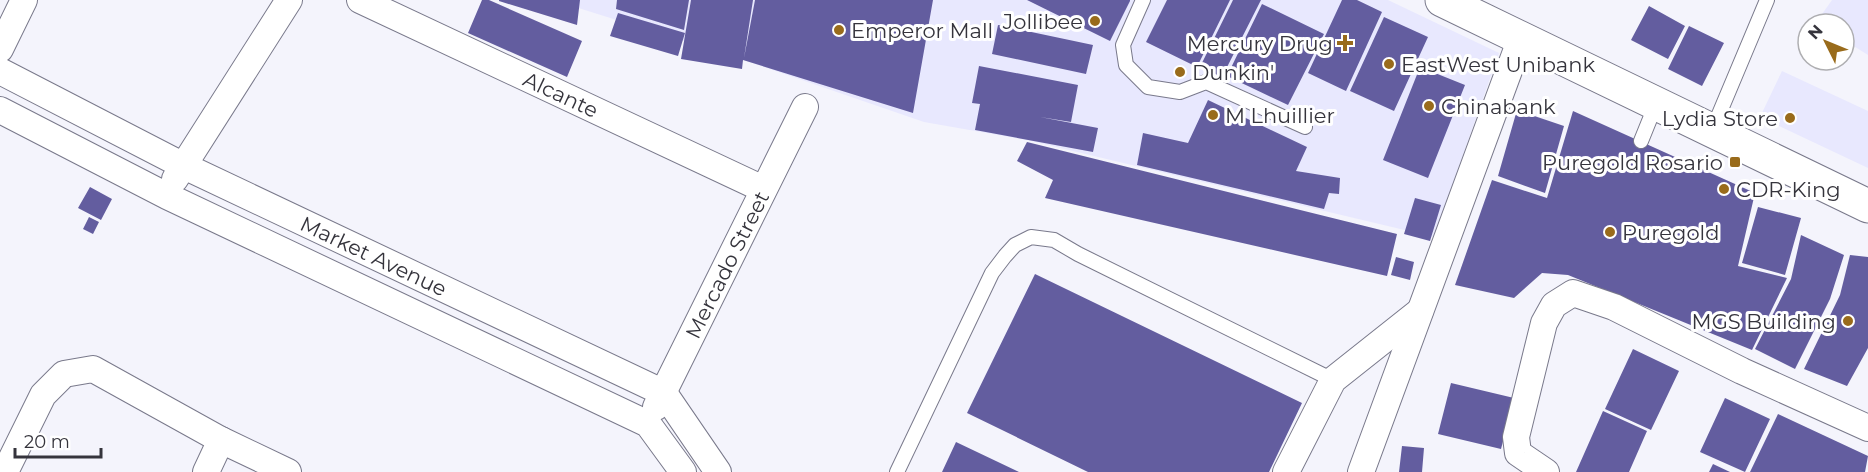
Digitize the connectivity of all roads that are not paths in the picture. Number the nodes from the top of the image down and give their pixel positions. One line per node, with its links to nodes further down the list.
1 (24, 0): 8 (street)
2 (289, 0): 16 (street)
3 (360, 0): 17 (street, Alcante)
4 (1143, 0): 13 (lane)
5 (1442, 0): 7 (main road)
6 (1767, 0): 14 (lane)
7 (1521, 38): 10 (main road); 20 (street)
8 (0, 50)
9 (0, 71): 16 (street, Market Avenue)
10 (1656, 104): 14 (main road); 15 (lane)
11 (805, 107): 17 (street, Mercado Street)
12 (0, 110): 18 (street, Market Avenue)
13 (1305, 127)
14 (1712, 130): 19 (main road)
15 (1641, 141)
16 (182, 165): 18 (street); 22 (street, Market Avenue)
17 (763, 189): 22 (street, Mercado Street)
18 (166, 196): 23 (street, Market Avenue)
19 (1868, 206)
20 (1420, 311): 21 (street); 33 (street)
21 (1332, 380): 31 (lane); 32 (street)
22 (664, 393): 23 (street, Mercado Street); 30 (street)
23 (648, 423): 29 (street, Market Avenue)
24 (1868, 428): 34 (street)
25 (221, 440): 26 (street); 27 (street); 28 (street)
26 (5, 472)
27 (206, 472)
28 (288, 472)
29 (683, 472)
30 (718, 472)
31 (897, 472)
32 (1286, 472)
33 (1361, 472)
34 (1545, 472)

